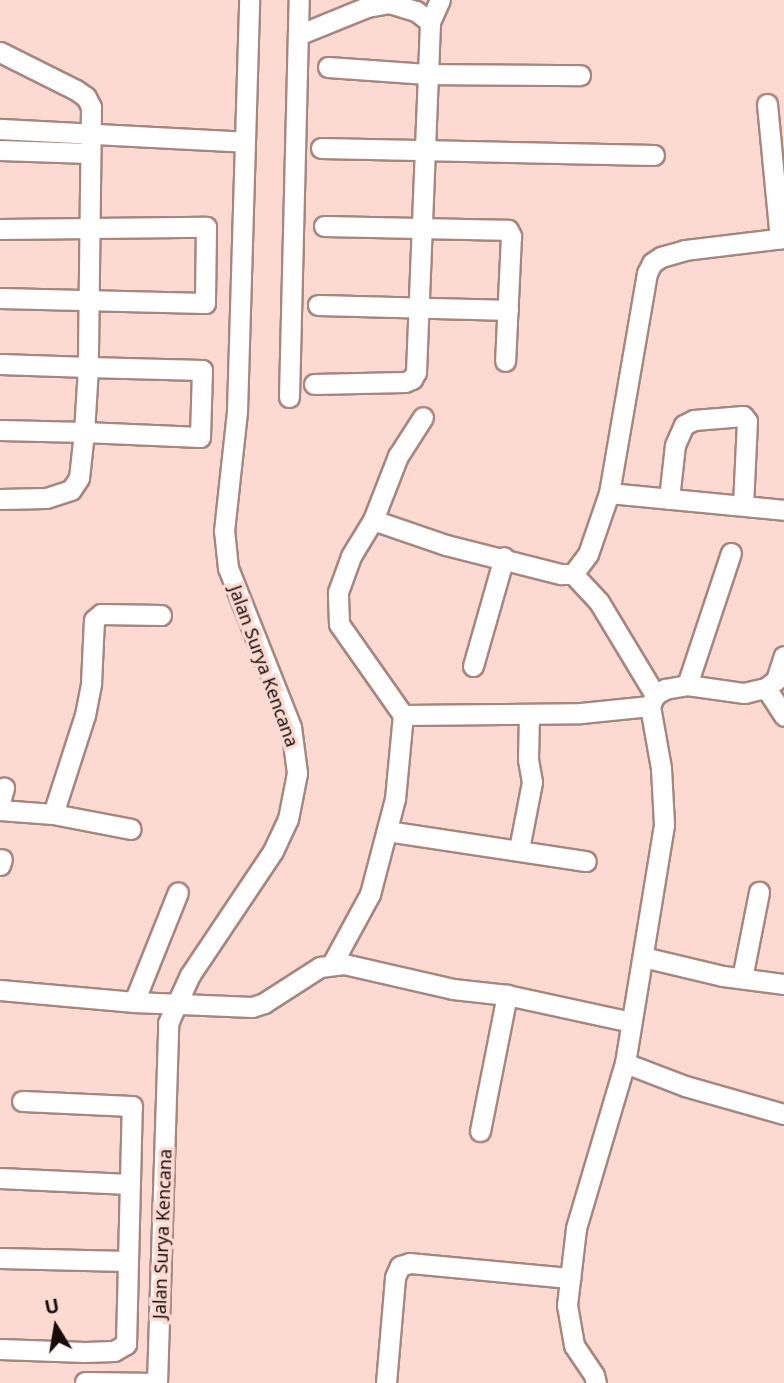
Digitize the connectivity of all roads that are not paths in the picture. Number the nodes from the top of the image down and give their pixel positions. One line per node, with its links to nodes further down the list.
1 (249, 0): 12 (street, Jalan Surya Kencana)
2 (299, 0): 5 (street)
3 (440, 0): 4 (street)
4 (430, 22): 5 (street); 8 (street)
5 (298, 35): 32 (street)
6 (0, 52): 13 (street)
7 (328, 66): 8 (street)
8 (428, 74): 9 (street); 16 (street)
9 (580, 75)
10 (768, 104): 22 (street)
11 (0, 130): 13 (street)
12 (245, 142): 13 (street); 69 (street, Jalan Surya Kencana)
13 (90, 144): 15 (street); 18 (street)
14 (321, 148): 16 (street)
15 (0, 150)
16 (425, 151): 17 (street); 21 (street)
17 (654, 155)
18 (89, 226): 20 (street); 24 (street); 24 (street)
19 (324, 226): 21 (street)
20 (0, 229)
21 (422, 229): 26 (street); 27 (street)
22 (782, 238): 36 (street)
23 (0, 298): 24 (street)
24 (88, 300): 30 (street)
25 (318, 305): 26 (street)
26 (419, 307): 27 (street); 31 (street)
27 (508, 310): 28 (street)
28 (505, 361)
29 (0, 364): 30 (street)
30 (88, 367): 35 (street); 35 (street)
31 (314, 384)
32 (289, 397)
33 (424, 416): 41 (street)
34 (0, 430): 35 (street)
35 (84, 432): 37 (street)
36 (609, 493): 38 (street); 44 (street)
37 (0, 499)
38 (669, 499): 39 (street); 39 (street)
39 (743, 505): 40 (street)
40 (784, 510)
41 (373, 520): 43 (street); 52 (street)
42 (731, 553): 48 (street)
43 (504, 558): 44 (street); 47 (street)
44 (573, 574): 50 (street)
45 (161, 615): 55 (street)
46 (784, 656): 49 (street)
47 (473, 666)
48 (687, 685): 49 (street); 50 (street)
49 (766, 688): 53 (street)
50 (652, 701): 51 (street); 62 (street)
51 (528, 715): 52 (street); 58 (street)
52 (404, 716): 57 (street)
53 (784, 716)
54 (0, 810): 55 (street)
55 (53, 814): 56 (street)
56 (131, 829)
57 (387, 831): 58 (street); 63 (street)
58 (519, 849): 59 (street)
59 (586, 862)
60 (178, 892): 68 (street)
61 (759, 892): 64 (street)
62 (643, 957): 64 (street); 70 (street)
63 (332, 964): 67 (street); 69 (street)
64 (742, 978): 65 (street)
65 (784, 984)
66 (0, 990): 68 (street)
67 (508, 995): 70 (street); 74 (street)
68 (134, 1002): 69 (street)
69 (175, 1003): 83 (street, Jalan Surya Kencana)
70 (631, 1022): 71 (street)
71 (625, 1063): 73 (street); 79 (street)
72 (22, 1101): 76 (street)
73 (784, 1114)
74 (480, 1131)
75 (0, 1178): 76 (street)
76 (129, 1184): 78 (street)
77 (0, 1258): 78 (street)
78 (127, 1261): 81 (street)
79 (570, 1278): 84 (street); 85 (street)
80 (0, 1349): 81 (street)
81 (85, 1352): 82 (street)
82 (85, 1382): 83 (street)
83 (157, 1383)
84 (386, 1383)
85 (596, 1383)

